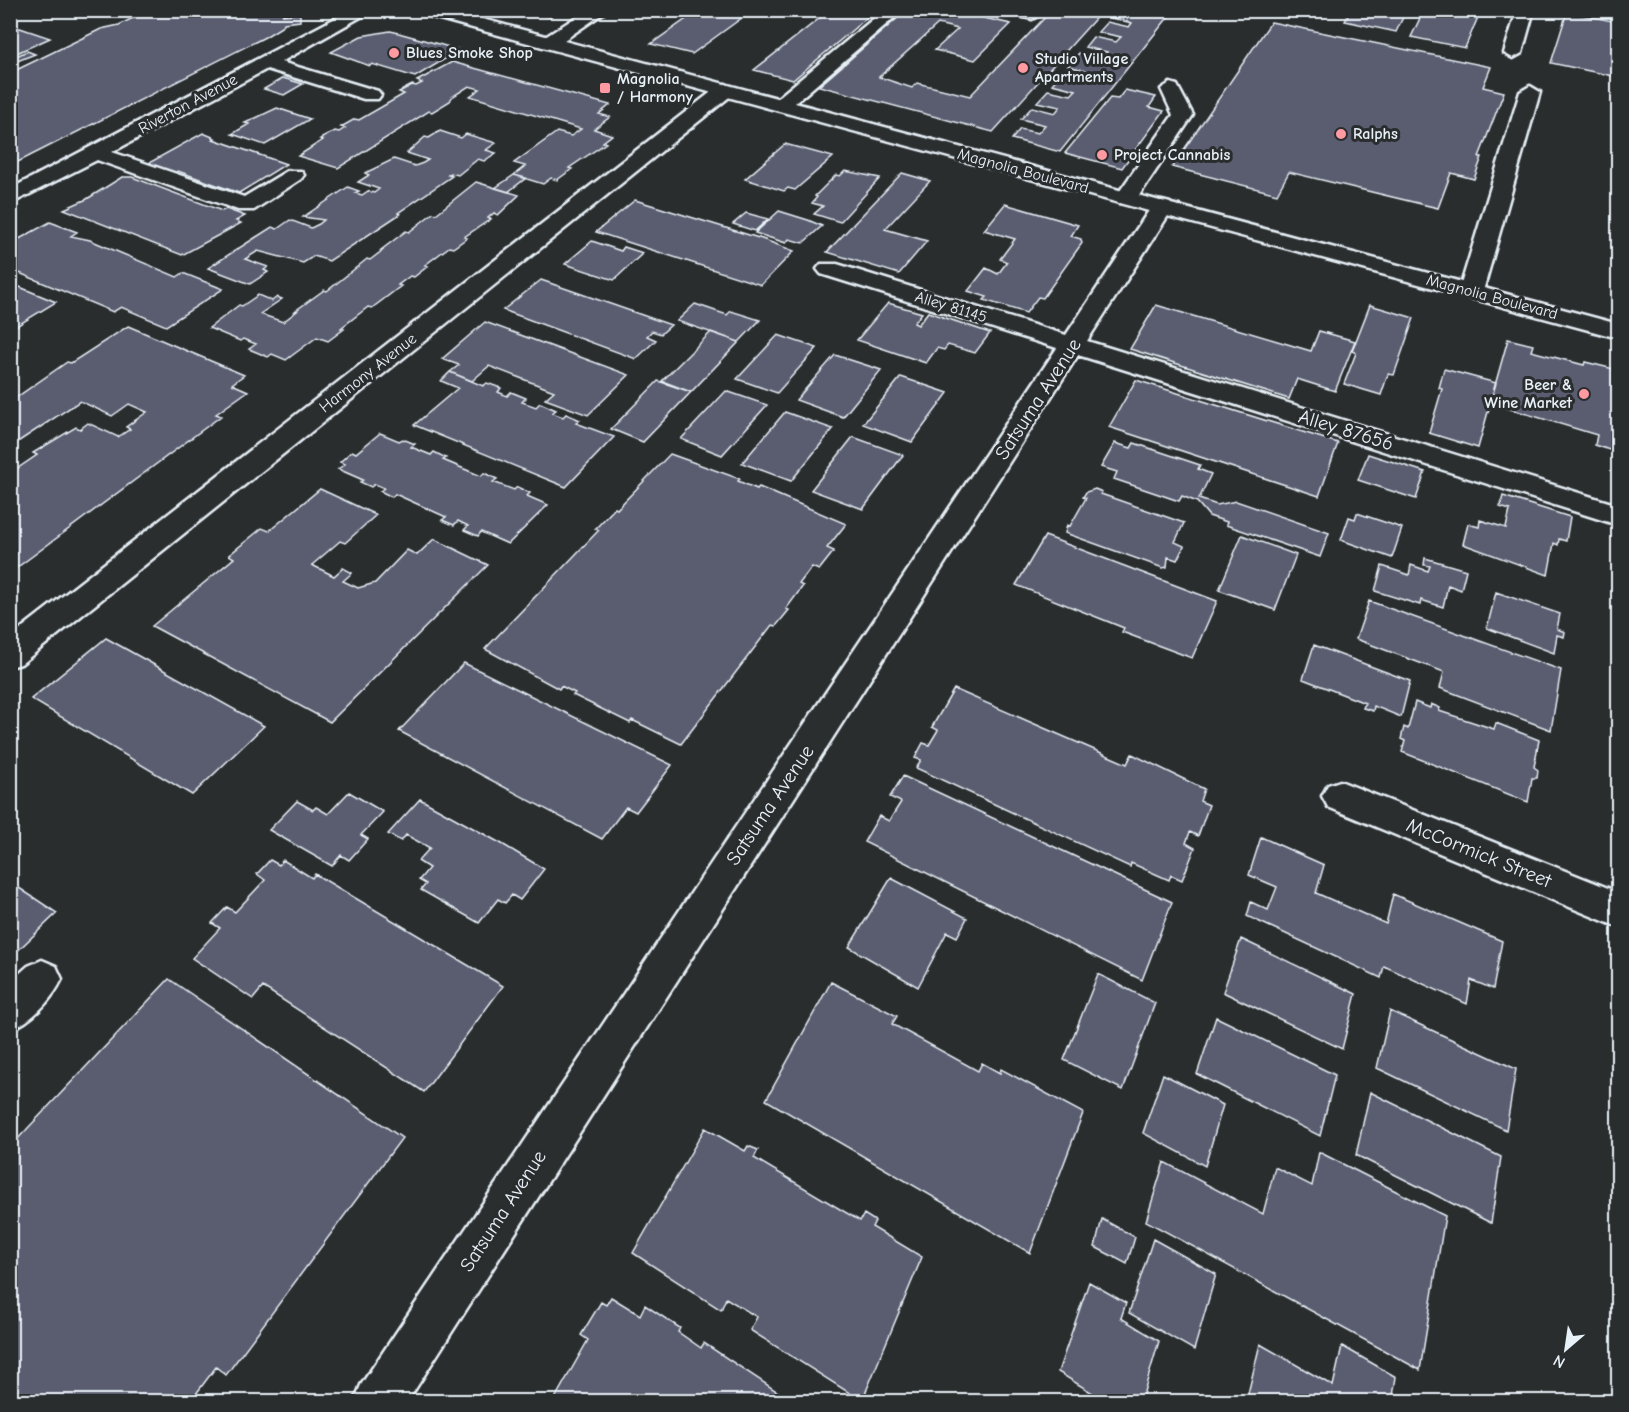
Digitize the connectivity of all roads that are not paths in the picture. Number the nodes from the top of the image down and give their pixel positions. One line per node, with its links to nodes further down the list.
1 (365, 10): 8 (street, Riverton Avenue)
2 (427, 10): 6 (street, Magnolia Boulevard)
3 (600, 10): 6 (street)
4 (894, 10): 13 (street)
5 (1526, 10): 7 (street)
6 (548, 43): 10 (street, Magnolia Boulevard)
7 (1513, 53)
8 (266, 63): 12 (street); 14 (street, Riverton Avenue)
9 (1170, 89): 17 (street)
10 (726, 90): 13 (street, Magnolia Boulevard); 24 (street, Harmony Avenue)
11 (1530, 92): 20 (street)
12 (371, 95)
13 (781, 105): 17 (street, Magnolia Boulevard)
14 (96, 153): 15 (street); 16 (street, Riverton Avenue)
15 (294, 175)
16 (10, 198)
17 (1125, 198): 18 (street, Magnolia Boulevard)
18 (1162, 208): 20 (street, Magnolia Boulevard); 22 (street, Satsuma Avenue)
19 (829, 269): 22 (street, Alley 81145)
20 (1471, 291): 21 (street, Magnolia Boulevard)
21 (1618, 331)
22 (1074, 346): 23 (street, Alley 87656); 29 (street, Satsuma Avenue)
23 (1618, 515)
24 (10, 655)
25 (1340, 796): 26 (street, McCormick Street)
26 (1618, 910)
27 (42, 979): 28 (street)
28 (10, 1010)
29 (378, 1401)

